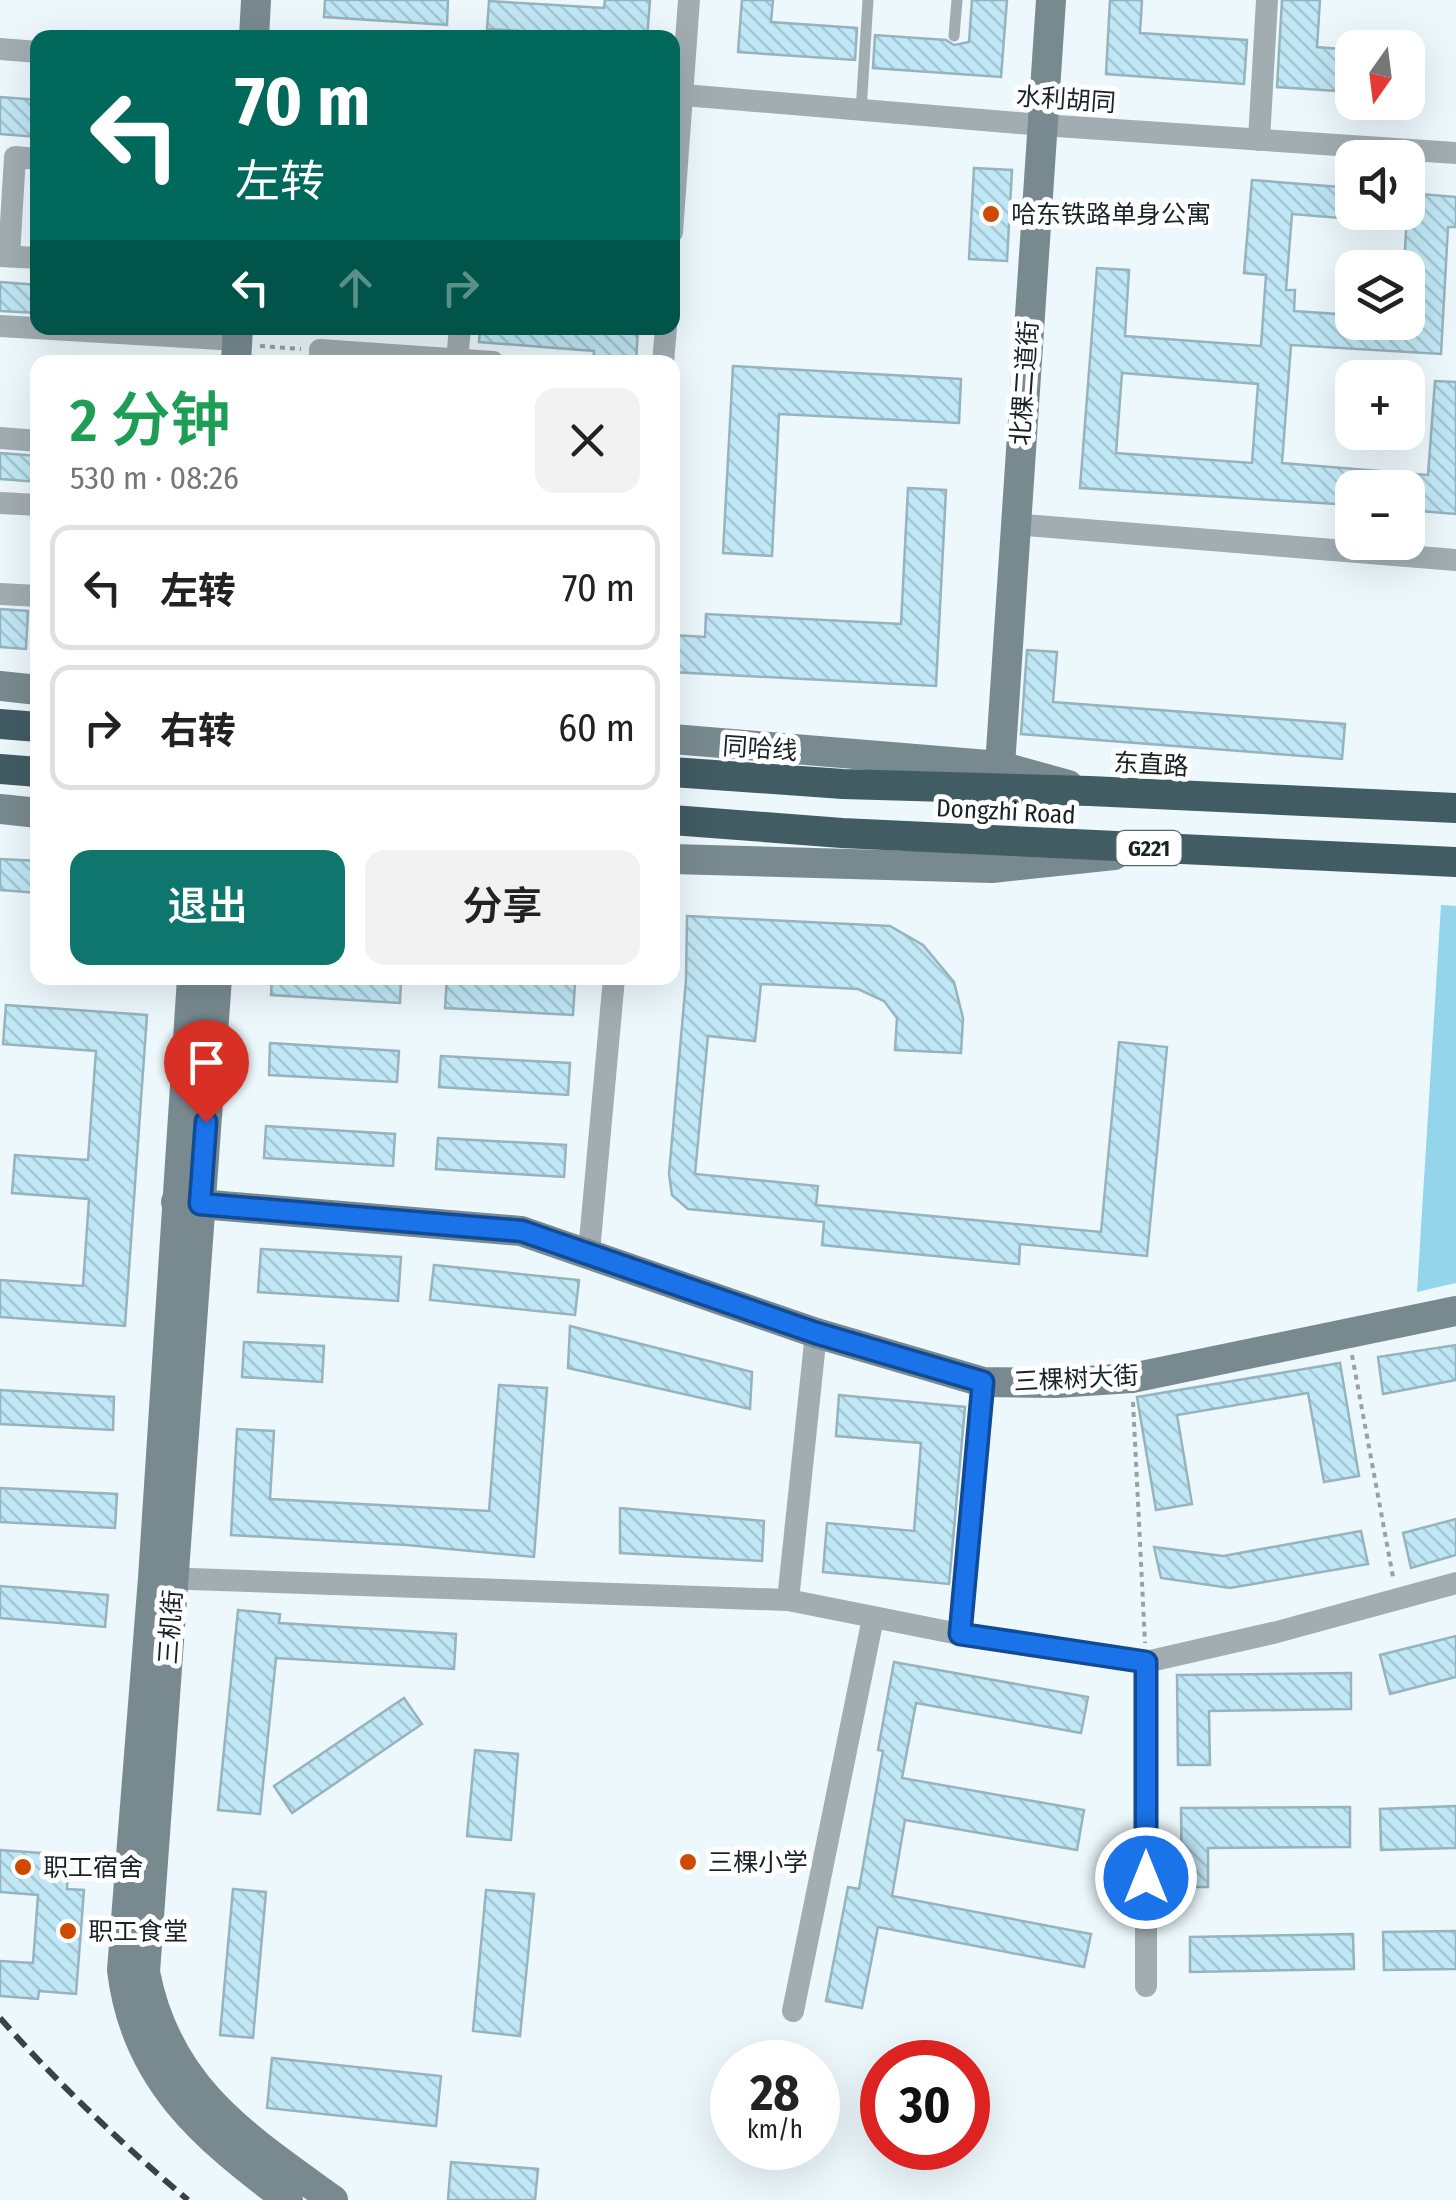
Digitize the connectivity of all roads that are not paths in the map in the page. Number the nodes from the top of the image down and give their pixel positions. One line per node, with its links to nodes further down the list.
1 (256, 0): 7 (street)
2 (689, 0): 11 (street)
3 (868, 0): 13 (lane)
4 (957, 0): 8 (lane)
5 (1051, 0): 14 (street, 北棵二道街)
6 (1268, 0): 15 (street)
7 (254, 30)
8 (954, 36)
9 (0, 50): 10 (street)
10 (30, 52)
11 (680, 70)
12 (680, 94): 13 (street, 水利胡同)
13 (861, 111): 14 (street, 水利胡同)
14 (1042, 125): 15 (street, 水利胡同); 28 (street, 北棵二道街)
15 (1259, 140): 16 (street, 水利胡同)
16 (1456, 153)
17 (30, 158): 18 (street)
18 (4, 256): 19 (street)
19 (30, 258)
20 (0, 326): 21 (street)
21 (30, 327)
22 (134, 335): 23 (street)
23 (237, 344)
24 (0, 438): 25 (street)
25 (30, 440)
26 (0, 503): 27 (street)
27 (30, 505)
28 (1014, 524): 29 (street); 37 (street, 北棵二道街)
29 (1456, 560)
30 (0, 594): 31 (street)
31 (30, 596)
32 (0, 686): 33 (street)
33 (30, 689)
34 (0, 724): 35 (highway)
35 (30, 726)
36 (680, 740): 37 (street)
37 (1000, 766): 42 (street)
38 (0, 769): 39 (highway)
39 (30, 771)
40 (680, 773): 41 (highway, 同哈线 / G221)
41 (843, 784): 42 (highway, 东直路 / G221)
42 (1090, 791): 43 (highway, 东直路 / G221)
43 (1456, 808)
44 (0, 810): 45 (street)
45 (30, 812)
46 (680, 821): 47 (highway, Dongzhi Road / G221)
47 (1166, 849): 48 (street); 49 (highway, Dongzhi Road / G221)
48 (680, 859)
49 (1456, 862)
50 (192, 985): 53 (street, 三机街)
51 (216, 985): 53 (street, 三机街)
52 (613, 985): 54 (street)
53 (188, 1204): 54 (street, 三棵树大街); 58 (street, 三机街)
54 (589, 1252): 56 (street, 三棵树大街)
55 (1456, 1311): 57 (street, 三棵树大街)
56 (816, 1333): 57 (street, 三棵树大街); 60 (street)
57 (983, 1382): 62 (street)
58 (163, 1578): 60 (street); 66 (street, 三机街); 67 (street, 三机街)
59 (1456, 1582): 63 (street)
60 (788, 1600): 61 (street)
61 (873, 1618): 62 (street); 65 (street)
62 (960, 1634): 63 (street)
63 (1146, 1662): 64 (street)
64 (1146, 1986)
65 (793, 2011)
66 (288, 2200)
67 (332, 2200)

